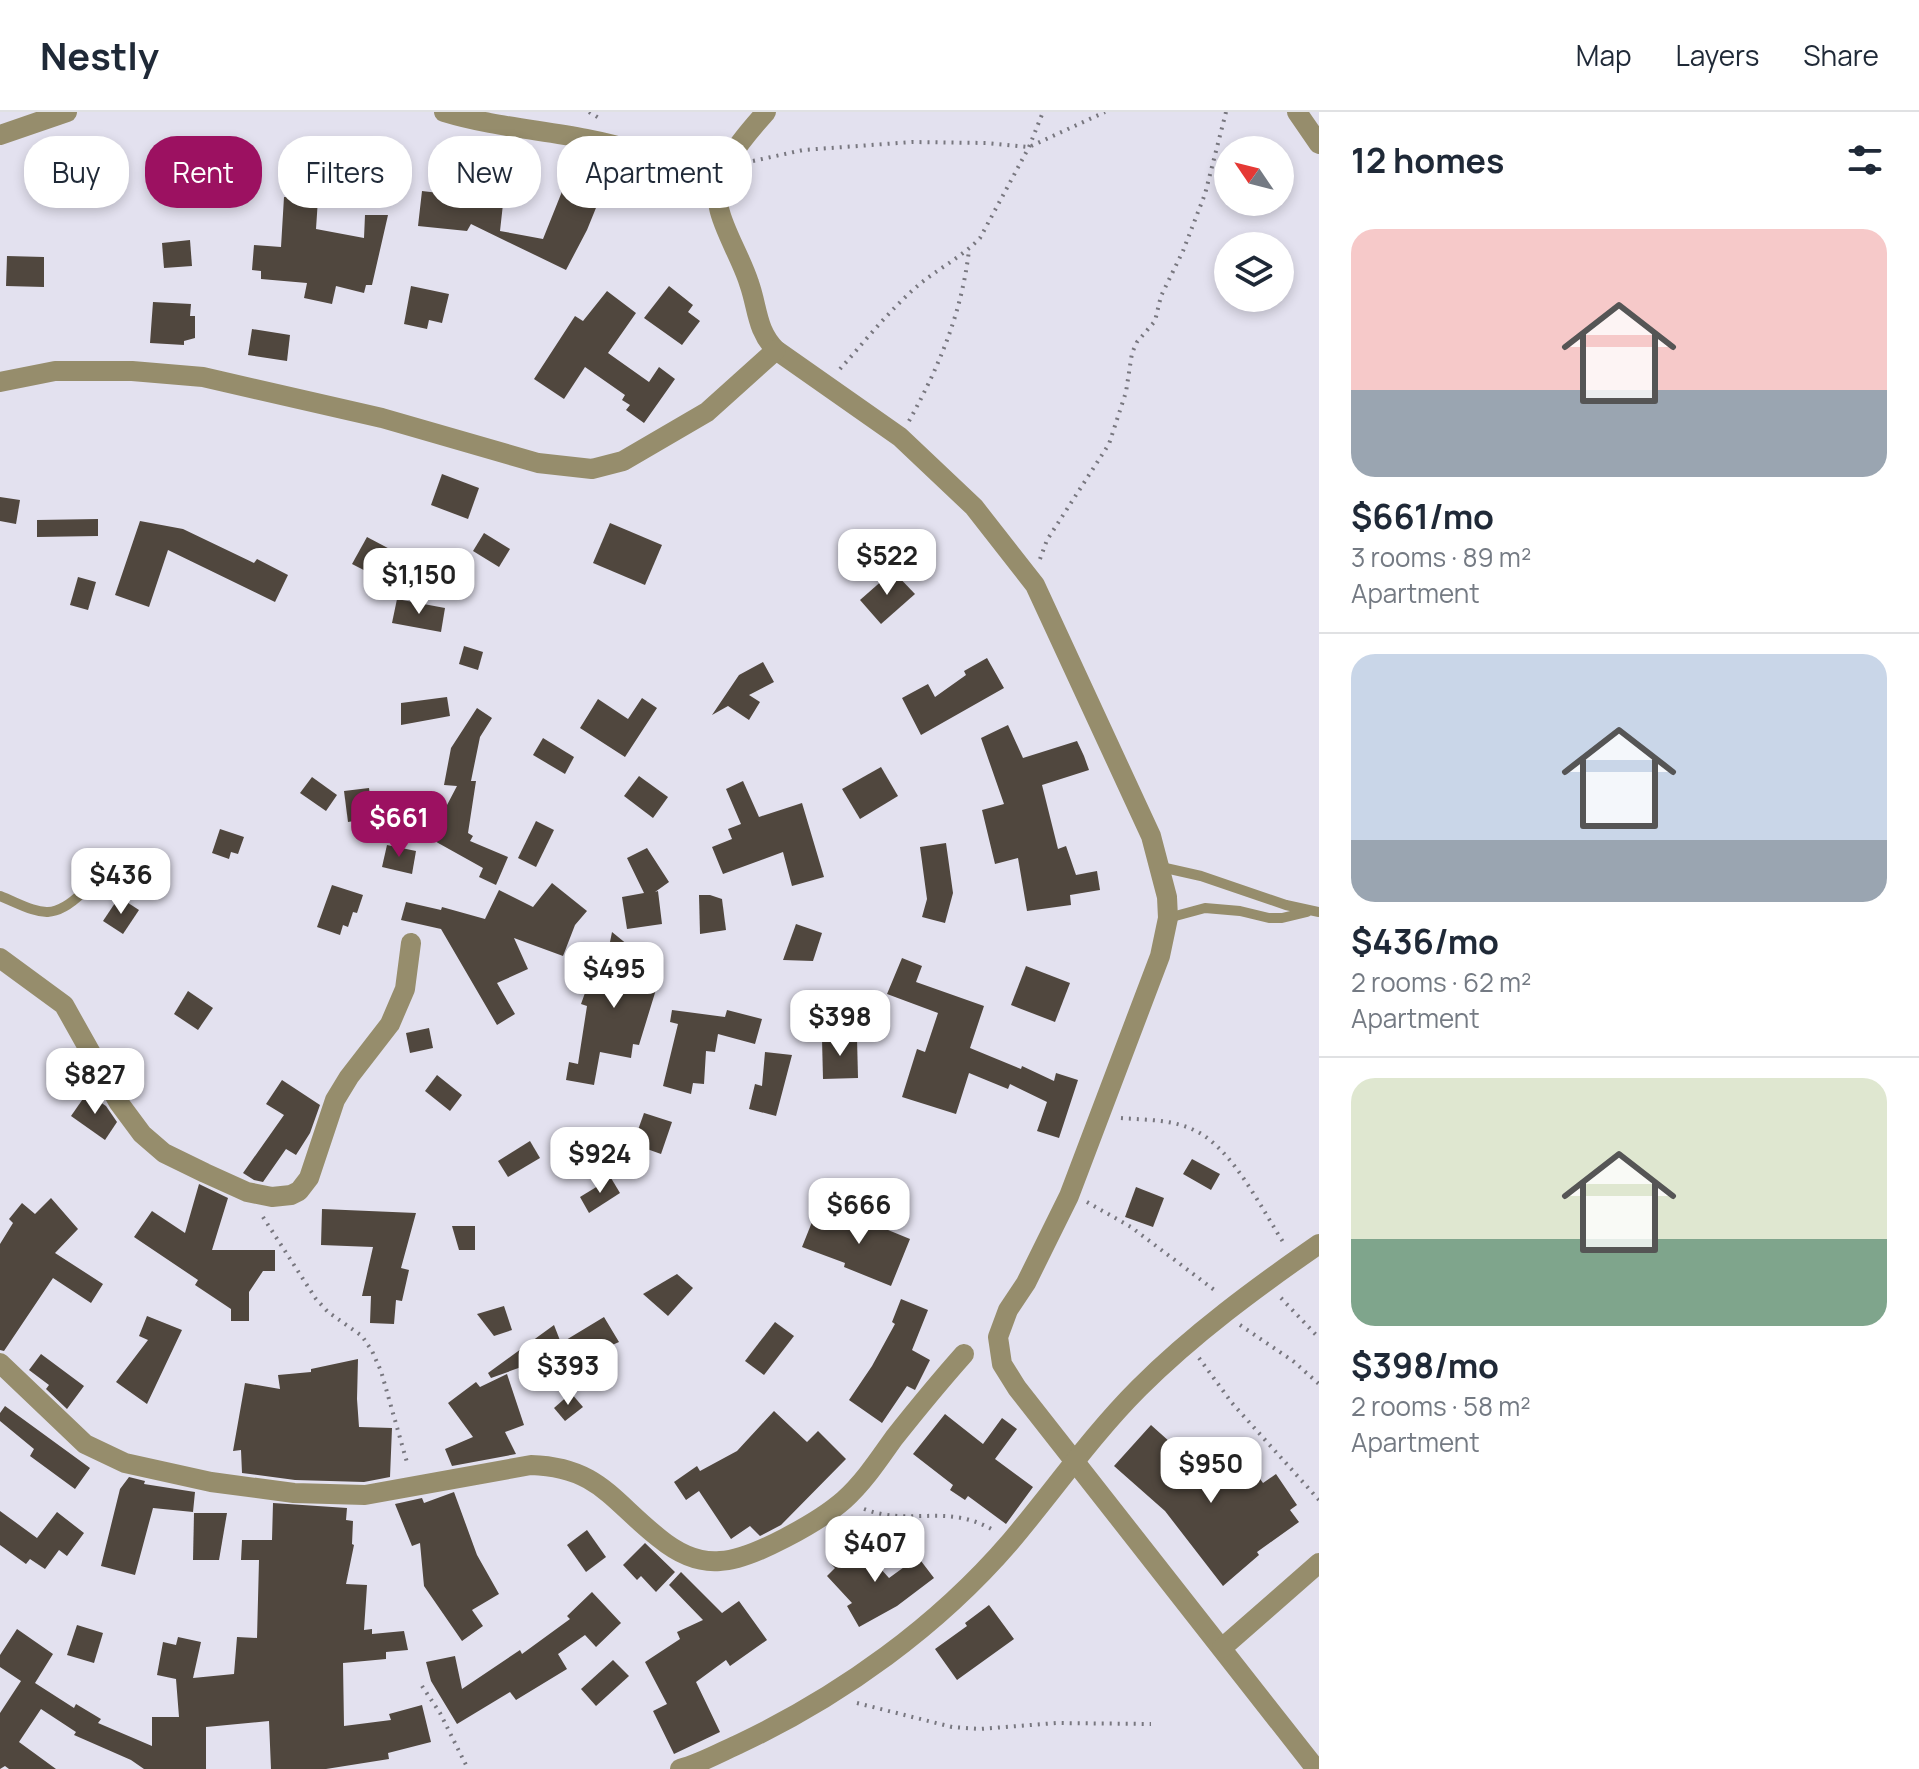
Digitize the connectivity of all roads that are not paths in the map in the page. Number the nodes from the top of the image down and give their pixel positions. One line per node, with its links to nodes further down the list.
1 (67, 112): 6 (street)
2 (444, 112): 5 (street)
3 (766, 112): 8 (street)
4 (1297, 112): 9 (street)
5 (540, 122): 7 (street)
6 (0, 135)
7 (586, 136)
8 (745, 136)
9 (1319, 144)
10 (719, 208): 11 (street)
11 (776, 350): 12 (street); 13 (street)
12 (0, 382)
13 (1161, 867): 16 (lane); 17 (street)
14 (82, 893): 15 (lane)
15 (0, 896)
16 (1314, 912): 17 (lane)
17 (1168, 918): 23 (street)
18 (411, 943): 19 (street)
19 (0, 958)
20 (1319, 1244): 23 (street)
21 (964, 1354): 22 (street)
22 (0, 1363)
23 (1075, 1460): 25 (street); 26 (street)
24 (1319, 1563): 25 (street)
25 (1222, 1648): 27 (street)
26 (692, 1767)
27 (1316, 1769)

